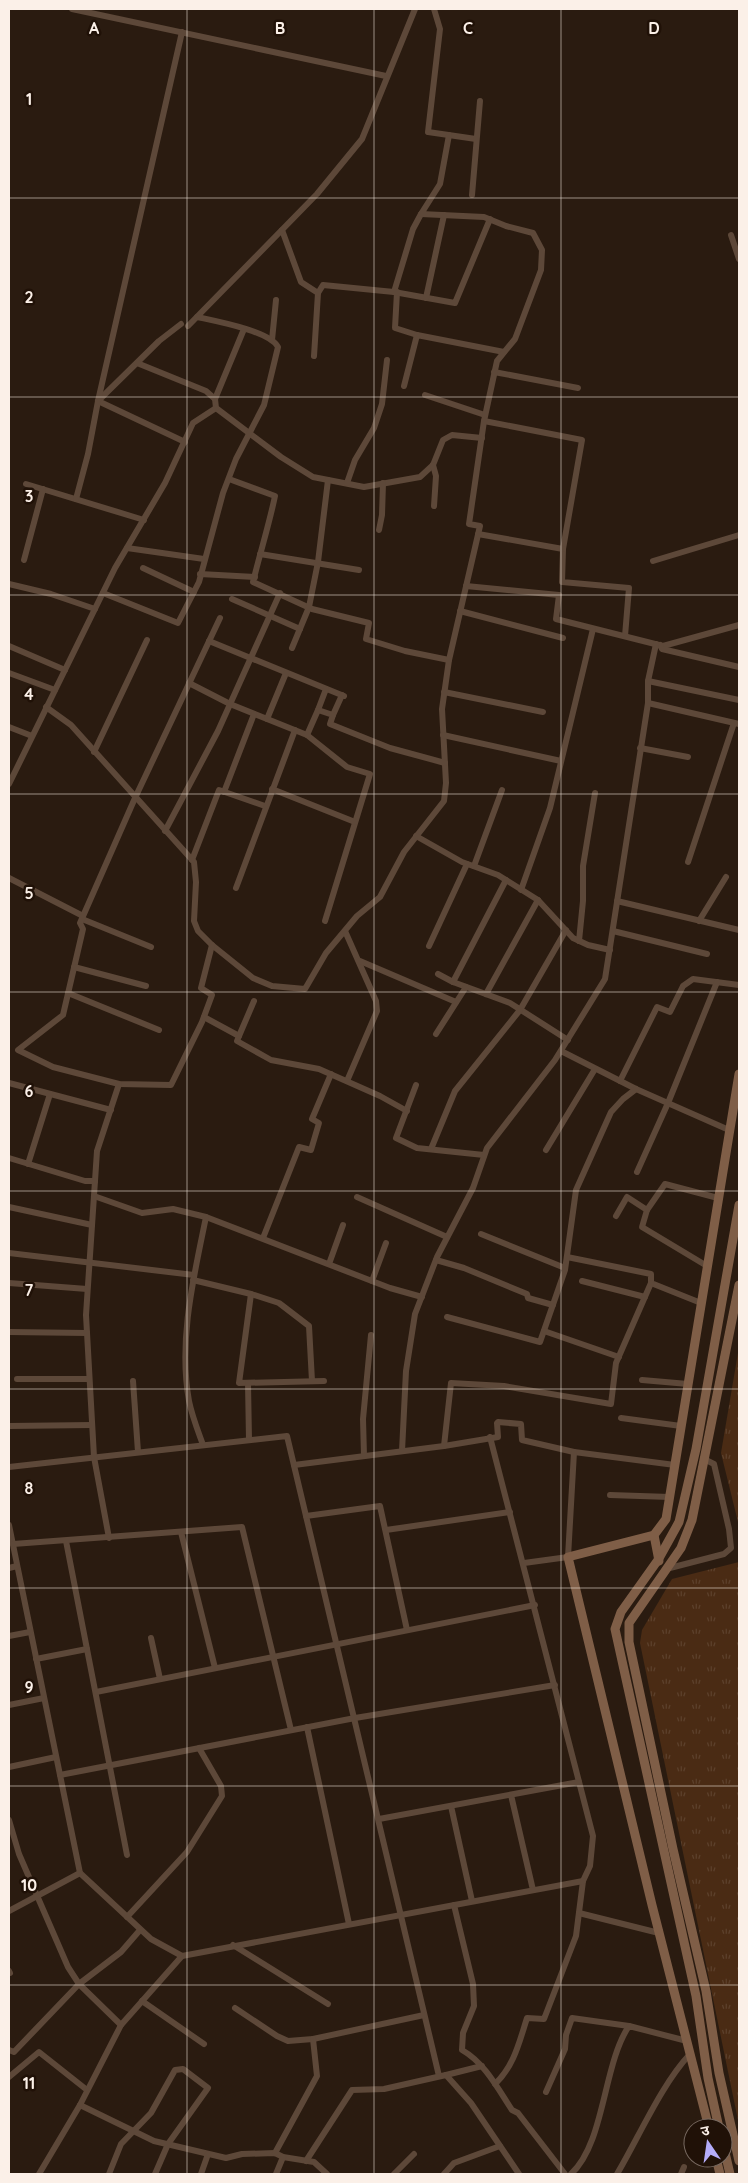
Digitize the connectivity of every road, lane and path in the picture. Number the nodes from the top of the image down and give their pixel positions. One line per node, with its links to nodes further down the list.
1 (72, 9): 4 (street)
2 (415, 9): 5 (street)
3 (434, 9): 7 (street)
4 (182, 32): 5 (street); 33 (street)
5 (386, 76): 13 (street)
6 (480, 100): 8 (street)
7 (449, 135): 8 (street); 10 (street)
8 (476, 139): 9 (street)
9 (472, 195)
10 (421, 214): 11 (street); 16 (street)
11 (444, 215): 12 (street); 18 (street)
12 (490, 219): 18 (street); 24 (street)
13 (282, 230): 17 (street); 20 (street)
14 (731, 235): 15 (street)
15 (739, 259)
16 (395, 292): 17 (street); 18 (street); 22 (street)
17 (318, 293): 25 (street)
18 (426, 298)
19 (276, 300): 23 (street)
20 (197, 316): 21 (street); 27 (street)
21 (244, 329): 23 (street); 32 (street)
22 (417, 335): 24 (street); 29 (street)
23 (272, 340): 36 (street)
24 (504, 352): 28 (street)
25 (314, 356)
26 (387, 360): 44 (street)
27 (137, 363): 32 (street); 33 (street)
28 (494, 372): 30 (street); 35 (street)
29 (404, 386)
30 (578, 388)
31 (425, 395): 35 (street)
32 (215, 399): 34 (street)
33 (98, 401): 38 (street); 46 (street)
34 (216, 408): 36 (street); 38 (street)
35 (484, 418): 37 (street); 53 (street)
36 (249, 433): 40 (street); 41 (street)
37 (482, 438): 39 (street); 50 (street)
38 (185, 442): 48 (street)
39 (433, 464): 42 (street); 47 (street)
40 (229, 478): 54 (street); 55 (street)
41 (328, 480): 44 (street); 58 (street)
42 (383, 483): 44 (street); 49 (street)
43 (26, 484): 45 (street)
44 (347, 484)
45 (43, 489): 46 (street); 56 (street)
46 (76, 499): 48 (street)
47 (434, 506)
48 (144, 520): 52 (street)
49 (379, 530)
50 (478, 534): 53 (street); 64 (street)
51 (739, 535): 57 (street)
52 (127, 548): 55 (street); 66 (street)
53 (563, 549): 77 (street)
54 (260, 554): 58 (street); 62 (street)
55 (204, 559): 61 (street)
56 (24, 560)
57 (653, 561)
58 (318, 562): 60 (street); 69 (street)
59 (143, 568): 65 (street)
60 (359, 570)
61 (200, 574): 62 (street); 65 (street)
62 (255, 577): 67 (street)
63 (9, 584): 70 (street)
64 (466, 586): 71 (street); 75 (street)
65 (194, 592): 66 (street)
66 (102, 593): 70 (street)
67 (280, 593): 69 (street); 72 (street)
68 (232, 599): 72 (street)
69 (309, 608): 76 (street); 85 (street)
70 (95, 609): 87 (street)
71 (460, 611): 78 (street); 85 (street)
72 (270, 616): 76 (street); 84 (street)
73 (220, 618): 80 (street)
74 (739, 625): 81 (street)
75 (593, 628): 77 (street); 113 (street)
76 (300, 629): 83 (street)
77 (625, 636): 81 (street)
78 (563, 638)
79 (146, 640): 111 (street)
80 (209, 641): 84 (street); 91 (street)
81 (658, 644): 86 (street); 90 (street)
82 (9, 646): 87 (street)
83 (292, 648)
84 (250, 658): 88 (street); 96 (street)
85 (449, 660): 94 (street)
86 (739, 667)
87 (65, 670): 93 (street)
88 (286, 672): 92 (street); 103 (street)
89 (9, 673): 93 (street)
90 (648, 681): 95 (street); 97 (street)
91 (189, 683): 96 (street); 120 (street)
92 (326, 689): 99 (street); 102 (street)
93 (55, 690): 98 (street)
94 (444, 692): 100 (street); 108 (street)
95 (739, 700)
96 (230, 704): 101 (street); 123 (street)
97 (648, 704): 104 (street); 110 (street)
98 (46, 707): 109 (street); 111 (street)
99 (318, 710): 102 (street); 107 (street)
100 (543, 712)
101 (254, 714): 103 (street); 118 (street)
102 (333, 715): 114 (street)
103 (267, 719): 106 (street)
104 (737, 723): 126 (street)
105 (9, 727): 109 (street)
106 (295, 730): 107 (street); 116 (street)
107 (307, 735): 122 (street)
108 (443, 735): 113 (street); 114 (street)
109 (32, 736): 115 (street)
110 (640, 748): 112 (street); 134 (street)
111 (94, 752): 120 (street)
112 (688, 757)
113 (561, 761): 132 (street)
114 (445, 763): 124 (street)
115 (9, 784)
116 (272, 789): 121 (street); 122 (street)
117 (502, 790): 127 (street)
118 (224, 792): 121 (street); 125 (street)
119 (595, 793): 142 (street)
120 (135, 798): 123 (street); 135 (street)
121 (265, 806): 131 (street)
122 (355, 822): 136 (street)
123 (165, 831): 125 (street)
124 (416, 836): 127 (street); 140 (street)
125 (192, 860): 143 (street)
126 (688, 862)
127 (471, 865): 130 (street); 144 (street)
128 (726, 877): 137 (street)
129 (9, 878): 135 (street)
130 (506, 880): 132 (street); 151 (street)
131 (236, 888)
132 (521, 890): 133 (street)
133 (538, 900): 138 (street); 157 (street)
134 (618, 902): 137 (street); 141 (street)
135 (82, 917): 145 (street); 149 (street)
136 (324, 921)
137 (699, 921): 139 (street)
138 (566, 930): 142 (street); 160 (street)
139 (739, 930)
140 (345, 931): 143 (street); 148 (street)
141 (613, 931): 146 (street); 147 (street)
142 (579, 940): 146 (street)
143 (212, 945): 161 (street)
144 (429, 946)
145 (151, 947)
146 (610, 950): 165 (street)
147 (707, 954)
148 (360, 961): 159 (street); 170 (street)
149 (74, 967): 154 (street); 156 (street)
150 (438, 974): 151 (street)
151 (453, 982): 155 (street)
152 (717, 982): 153 (street); 171 (street); 177 (street)
153 (739, 985)
154 (146, 986)
155 (466, 987): 157 (street); 159 (street)
156 (68, 993): 162 (street); 173 (street)
157 (486, 994): 160 (street)
158 (254, 1001): 164 (street)
159 (456, 1002): 163 (street)
160 (520, 1010): 165 (street); 181 (street)
161 (204, 1018): 164 (street); 173 (street)
162 (159, 1030)
163 (436, 1034)
164 (240, 1036): 168 (street)
165 (568, 1040): 166 (street)
166 (560, 1051): 167 (street); 183 (street)
167 (596, 1069): 171 (street); 182 (street)
168 (331, 1074): 170 (street); 200 (street)
169 (739, 1074): 180 (street)
170 (347, 1081): 179 (street)
171 (620, 1081): 175 (street)
172 (9, 1083): 176 (street)
173 (119, 1084): 178 (street)
174 (416, 1085): 179 (street)
175 (636, 1089): 177 (street); 203 (street)
176 (50, 1094): 178 (street); 185 (street)
177 (668, 1103): 180 (street); 186 (street)
178 (111, 1110): 187 (street)
179 (406, 1110): 181 (street)
180 (729, 1130): 190 (street)
181 (431, 1149): 183 (street)
182 (546, 1150)
183 (484, 1156): 199 (street)
184 (9, 1158): 185 (street)
185 (28, 1164): 187 (street)
186 (637, 1172)
187 (95, 1181): 188 (street)
188 (94, 1196): 195 (street); 196 (street)
189 (357, 1197): 199 (street)
190 (718, 1198): 193 (street); 207 (street)
191 (739, 1205): 264 (street)
192 (9, 1207): 196 (street)
193 (647, 1210): 194 (street); 207 (street)
194 (616, 1216)
195 (206, 1217): 200 (street); 209 (street)
196 (92, 1225): 205 (street)
197 (343, 1225): 206 (street)
198 (481, 1234): 208 (street)
199 (448, 1237): 204 (street)
200 (263, 1238): 206 (street)
201 (386, 1243): 210 (street)
202 (9, 1253): 205 (street)
203 (567, 1257): 208 (street); 213 (street)
204 (436, 1260): 217 (street); 220 (street)
205 (89, 1264): 209 (street); 215 (street)
206 (329, 1264): 210 (street)
207 (707, 1266): 219 (street)
208 (565, 1268): 220 (street)
209 (193, 1278): 216 (street); 241 (street)
210 (372, 1281): 217 (street)
211 (582, 1281): 218 (street)
212 (9, 1282): 215 (street)
213 (651, 1283): 218 (street); 219 (street)
214 (739, 1286): 248 (street)
215 (87, 1288): 224 (street)
216 (251, 1294): 231 (street); 233 (street)
217 (422, 1297): 243 (street)
218 (645, 1297): 226 (street)
219 (701, 1303): 234 (street)
220 (553, 1305): 222 (street)
221 (447, 1317): 222 (street)
222 (544, 1331): 226 (street)
223 (9, 1332): 224 (street)
224 (87, 1333): 228 (street)
225 (371, 1335): 246 (street)
226 (619, 1357): 242 (street)
227 (17, 1379): 228 (street)
228 (89, 1379): 236 (street)
229 (642, 1380): 234 (street)
230 (133, 1381): 244 (street)
231 (312, 1381): 232 (street); 233 (street)
232 (324, 1381)
233 (248, 1383): 240 (street)
234 (688, 1384): 238 (street)
235 (621, 1418): 238 (street)
236 (92, 1425): 237 (street); 247 (street)
237 (9, 1426)
238 (681, 1426): 250 (street)
239 (490, 1437): 242 (street); 245 (street); 254 (street)
240 (249, 1440): 241 (street); 249 (street)
241 (203, 1445): 244 (street)
242 (444, 1446): 243 (street)
243 (402, 1451): 246 (street)
244 (138, 1452): 247 (street)
245 (574, 1452): 250 (street); 263 (street)
246 (364, 1456): 249 (street)
247 (94, 1457): 251 (street); 260 (street)
248 (704, 1460): 268 (street); 268 (street)
249 (294, 1465): 255 (street)
250 (675, 1465): 253 (street)
251 (9, 1467)
252 (610, 1495): 253 (street)
253 (670, 1497): 259 (street)
254 (510, 1512): 257 (street); 265 (street)
255 (306, 1516): 257 (street); 274 (street)
256 (9, 1525): 262 (street)
257 (386, 1530): 270 (street)
258 (181, 1532): 260 (street); 276 (street); 278 (street)
259 (654, 1535): 263 (street); 264 (street)
260 (109, 1538): 261 (street)
261 (66, 1541): 262 (street); 275 (street)
262 (13, 1544): 266 (street)
263 (568, 1557): 265 (street); 310 (street)
264 (658, 1560): 268 (street); 334 (street)
265 (524, 1563): 269 (street)
266 (17, 1566): 267 (street); 271 (street)
267 (9, 1568)
268 (666, 1569): 343 (street)
269 (535, 1606): 270 (street); 280 (street)
270 (407, 1630): 274 (street)
271 (30, 1632): 272 (street); 277 (street)
272 (9, 1636)
273 (151, 1638): 279 (street)
274 (337, 1644): 276 (street); 284 (street)
275 (87, 1649): 277 (street); 281 (street)
276 (273, 1656): 278 (street); 286 (street)
277 (36, 1658): 282 (street)
278 (215, 1668): 279 (street)
279 (160, 1679): 281 (street)
280 (554, 1685): 284 (street); 292 (street)
281 (96, 1692): 289 (street)
282 (44, 1698): 283 (street); 288 (street)
283 (9, 1705)
284 (355, 1718): 285 (street); 295 (street)
285 (307, 1727): 286 (street); 308 (street)
286 (291, 1730): 287 (street)
287 (199, 1748): 289 (street); 307 (street)
288 (56, 1757): 290 (street); 291 (street)
289 (111, 1765): 291 (street); 297 (street)
290 (9, 1767)
291 (60, 1774): 298 (street)
292 (579, 1782): 293 (street); 299 (street)
293 (511, 1795): 294 (street); 300 (street)
294 (451, 1806): 295 (street); 302 (street)
295 (379, 1819): 306 (street)
296 (9, 1820): 301 (street)
297 (127, 1855)
298 (80, 1874): 301 (street); 307 (street)
299 (583, 1880): 300 (street); 305 (street)
300 (533, 1890): 302 (street)
301 (37, 1898): 304 (street); 313 (street)
302 (472, 1901): 303 (street)
303 (454, 1905): 306 (street); 325 (street)
304 (9, 1911)
305 (579, 1913): 310 (street); 329 (street)
306 (401, 1914): 308 (street); 317 (street)
307 (127, 1917): 309 (street)
308 (350, 1924): 311 (street)
309 (140, 1930): 312 (street); 313 (street)
310 (659, 1933): 321 (street)
311 (233, 1945): 312 (street); 315 (street)
312 (182, 1956): 314 (street)
313 (79, 1984): 318 (street); 323 (street)
314 (142, 2001): 318 (street); 322 (street)
315 (328, 2004)
316 (235, 2008): 320 (street)
317 (424, 2015): 320 (street); 327 (street)
318 (121, 2025): 330 (street)
319 (629, 2026): 321 (street); 331 (street); 354 (street)
320 (313, 2038): 338 (street)
321 (687, 2041): 324 (street)
322 (204, 2044)
323 (9, 2050)
324 (690, 2054): 333 (street); 355 (street)
325 (482, 2066): 326 (street); 329 (street)
326 (446, 2075): 327 (street); 337 (street)
327 (438, 2076): 342 (street)
328 (9, 2077): 330 (street)
329 (494, 2084): 353 (street)
330 (88, 2090): 332 (street)
331 (546, 2092)
332 (80, 2105): 335 (street); 344 (street)
333 (706, 2118)
334 (717, 2118)
335 (133, 2131): 336 (street); 336 (street); 345 (street)
336 (168, 2144): 339 (street); 346 (street)
337 (500, 2146): 351 (street); 352 (street)
338 (275, 2153): 339 (street); 341 (street)
339 (208, 2154): 347 (street)
340 (414, 2154): 350 (street)
341 (283, 2157): 342 (street); 348 (street)
342 (306, 2161): 349 (street)
343 (739, 2161)
344 (39, 2174)
345 (109, 2174)
346 (155, 2174)
347 (201, 2174)
348 (276, 2174)
349 (327, 2174)
350 (394, 2174)
351 (444, 2174)
352 (516, 2174)
353 (565, 2174)
354 (571, 2174)
355 (617, 2174)

